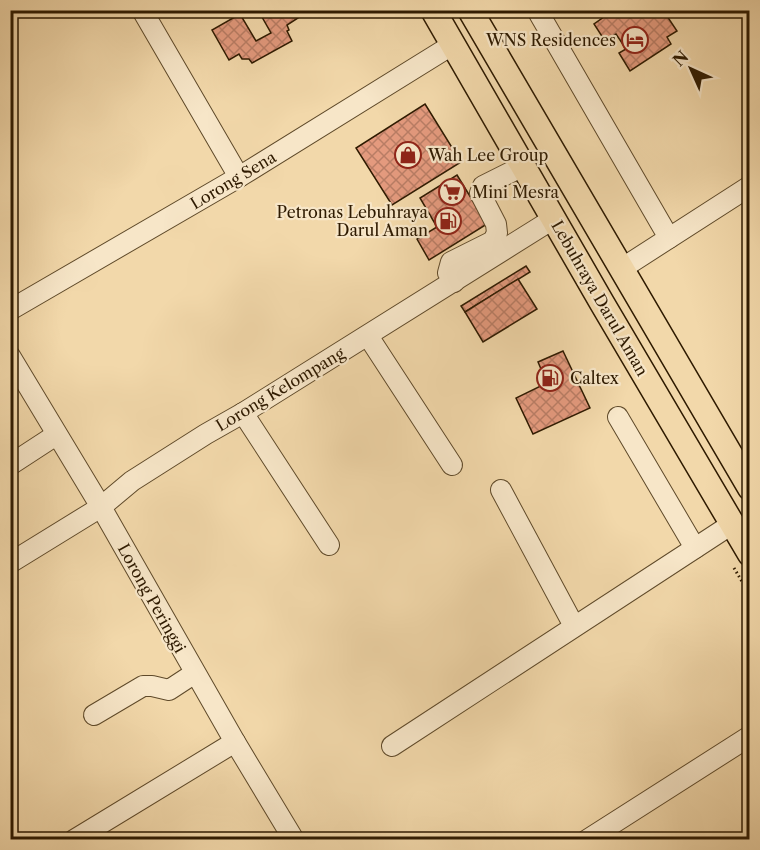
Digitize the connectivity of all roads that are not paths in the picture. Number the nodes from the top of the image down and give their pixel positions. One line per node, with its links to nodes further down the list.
1 (142, 10): 7 (street)
2 (433, 10): 5 (main road, Lebuhraya Darul Aman)
3 (470, 10): 11 (main road, Lebuhraya Darul Aman)
4 (537, 10): 10 (street)
5 (452, 45): 6 (main road, Lebuhraya Darul Aman); 7 (street, Lorong Sena)
6 (523, 166): 9 (main road, Lebuhraya Darul Aman); 12 (street)
7 (239, 177): 13 (street, Lorong Sena)
8 (750, 186): 10 (street)
9 (554, 219): 12 (street, Lorong Kelompang); 24 (main road, Lebuhraya Darul Aman)
10 (669, 238): 11 (street)
11 (621, 269): 21 (main road, Lebuhraya Darul Aman)
12 (454, 282): 14 (street, Lorong Kelompang)
13 (10, 310)
14 (368, 336): 16 (street, Lorong Kelompang); 20 (street)
15 (10, 356): 18 (street, Lorong Peringgi)
16 (243, 413): 23 (street, Lorong Kelompang); 25 (street)
17 (618, 417): 26 (street)
18 (56, 435): 19 (street); 23 (street, Lorong Peringgi)
19 (10, 465)
20 (452, 465)
21 (750, 488)
22 (501, 490): 29 (street)
23 (101, 507): 28 (street, Lorong Kelompang); 30 (street, Lorong Peringgi)
24 (732, 524): 26 (street); 27 (main road, Lebuhraya Darul Aman)
25 (329, 545)
26 (694, 548): 29 (street)
27 (750, 554)
28 (10, 563)
29 (574, 626): 34 (street)
30 (195, 673): 31 (street); 33 (street, Lorong Peringgi)
31 (94, 716)
32 (750, 736): 37 (street)
33 (235, 742): 35 (street); 36 (street, Lorong Peringgi)
34 (392, 746)
35 (74, 840)
36 (294, 840)
37 (587, 840)

